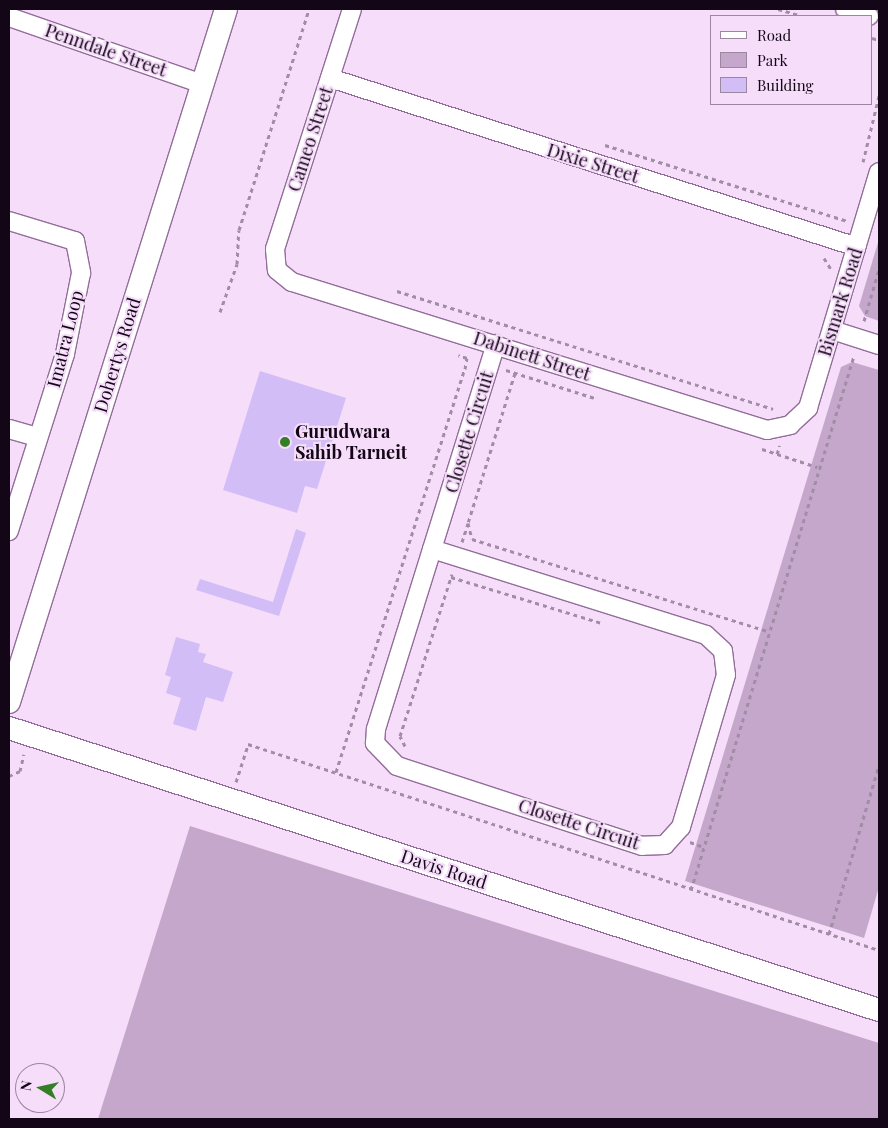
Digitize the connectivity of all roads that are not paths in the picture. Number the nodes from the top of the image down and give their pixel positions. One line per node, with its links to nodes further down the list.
1 (226, 9): 7 (street, Dohertys Road)
2 (352, 9): 6 (street, Cameo Street)
3 (845, 9): 4 (street)
4 (864, 15)
5 (9, 17): 7 (street, Penndale Street)
6 (330, 78): 10 (street, Dixie Street); 11 (street, Cameo Street)
7 (202, 84): 20 (street, Dohertys Road)
8 (879, 172): 10 (street, Bismark Road)
9 (9, 221): 17 (street, Imatra Loop)
10 (856, 247): 12 (street, Bismark Road)
11 (277, 270): 13 (street, Dabinett Street)
12 (832, 330): 14 (street); 15 (street, Bismark Road)
13 (496, 344): 15 (street, Dabinett Street); 19 (street, Closette Circuit)
14 (879, 345)
15 (788, 426)
16 (9, 429): 17 (street)
17 (37, 437): 18 (street, Imatra Loop)
18 (9, 531)
19 (432, 549): 19 (street, Closette Circuit)
20 (9, 702)
21 (9, 728): 22 (street, Davis Road)
22 (879, 1010)

